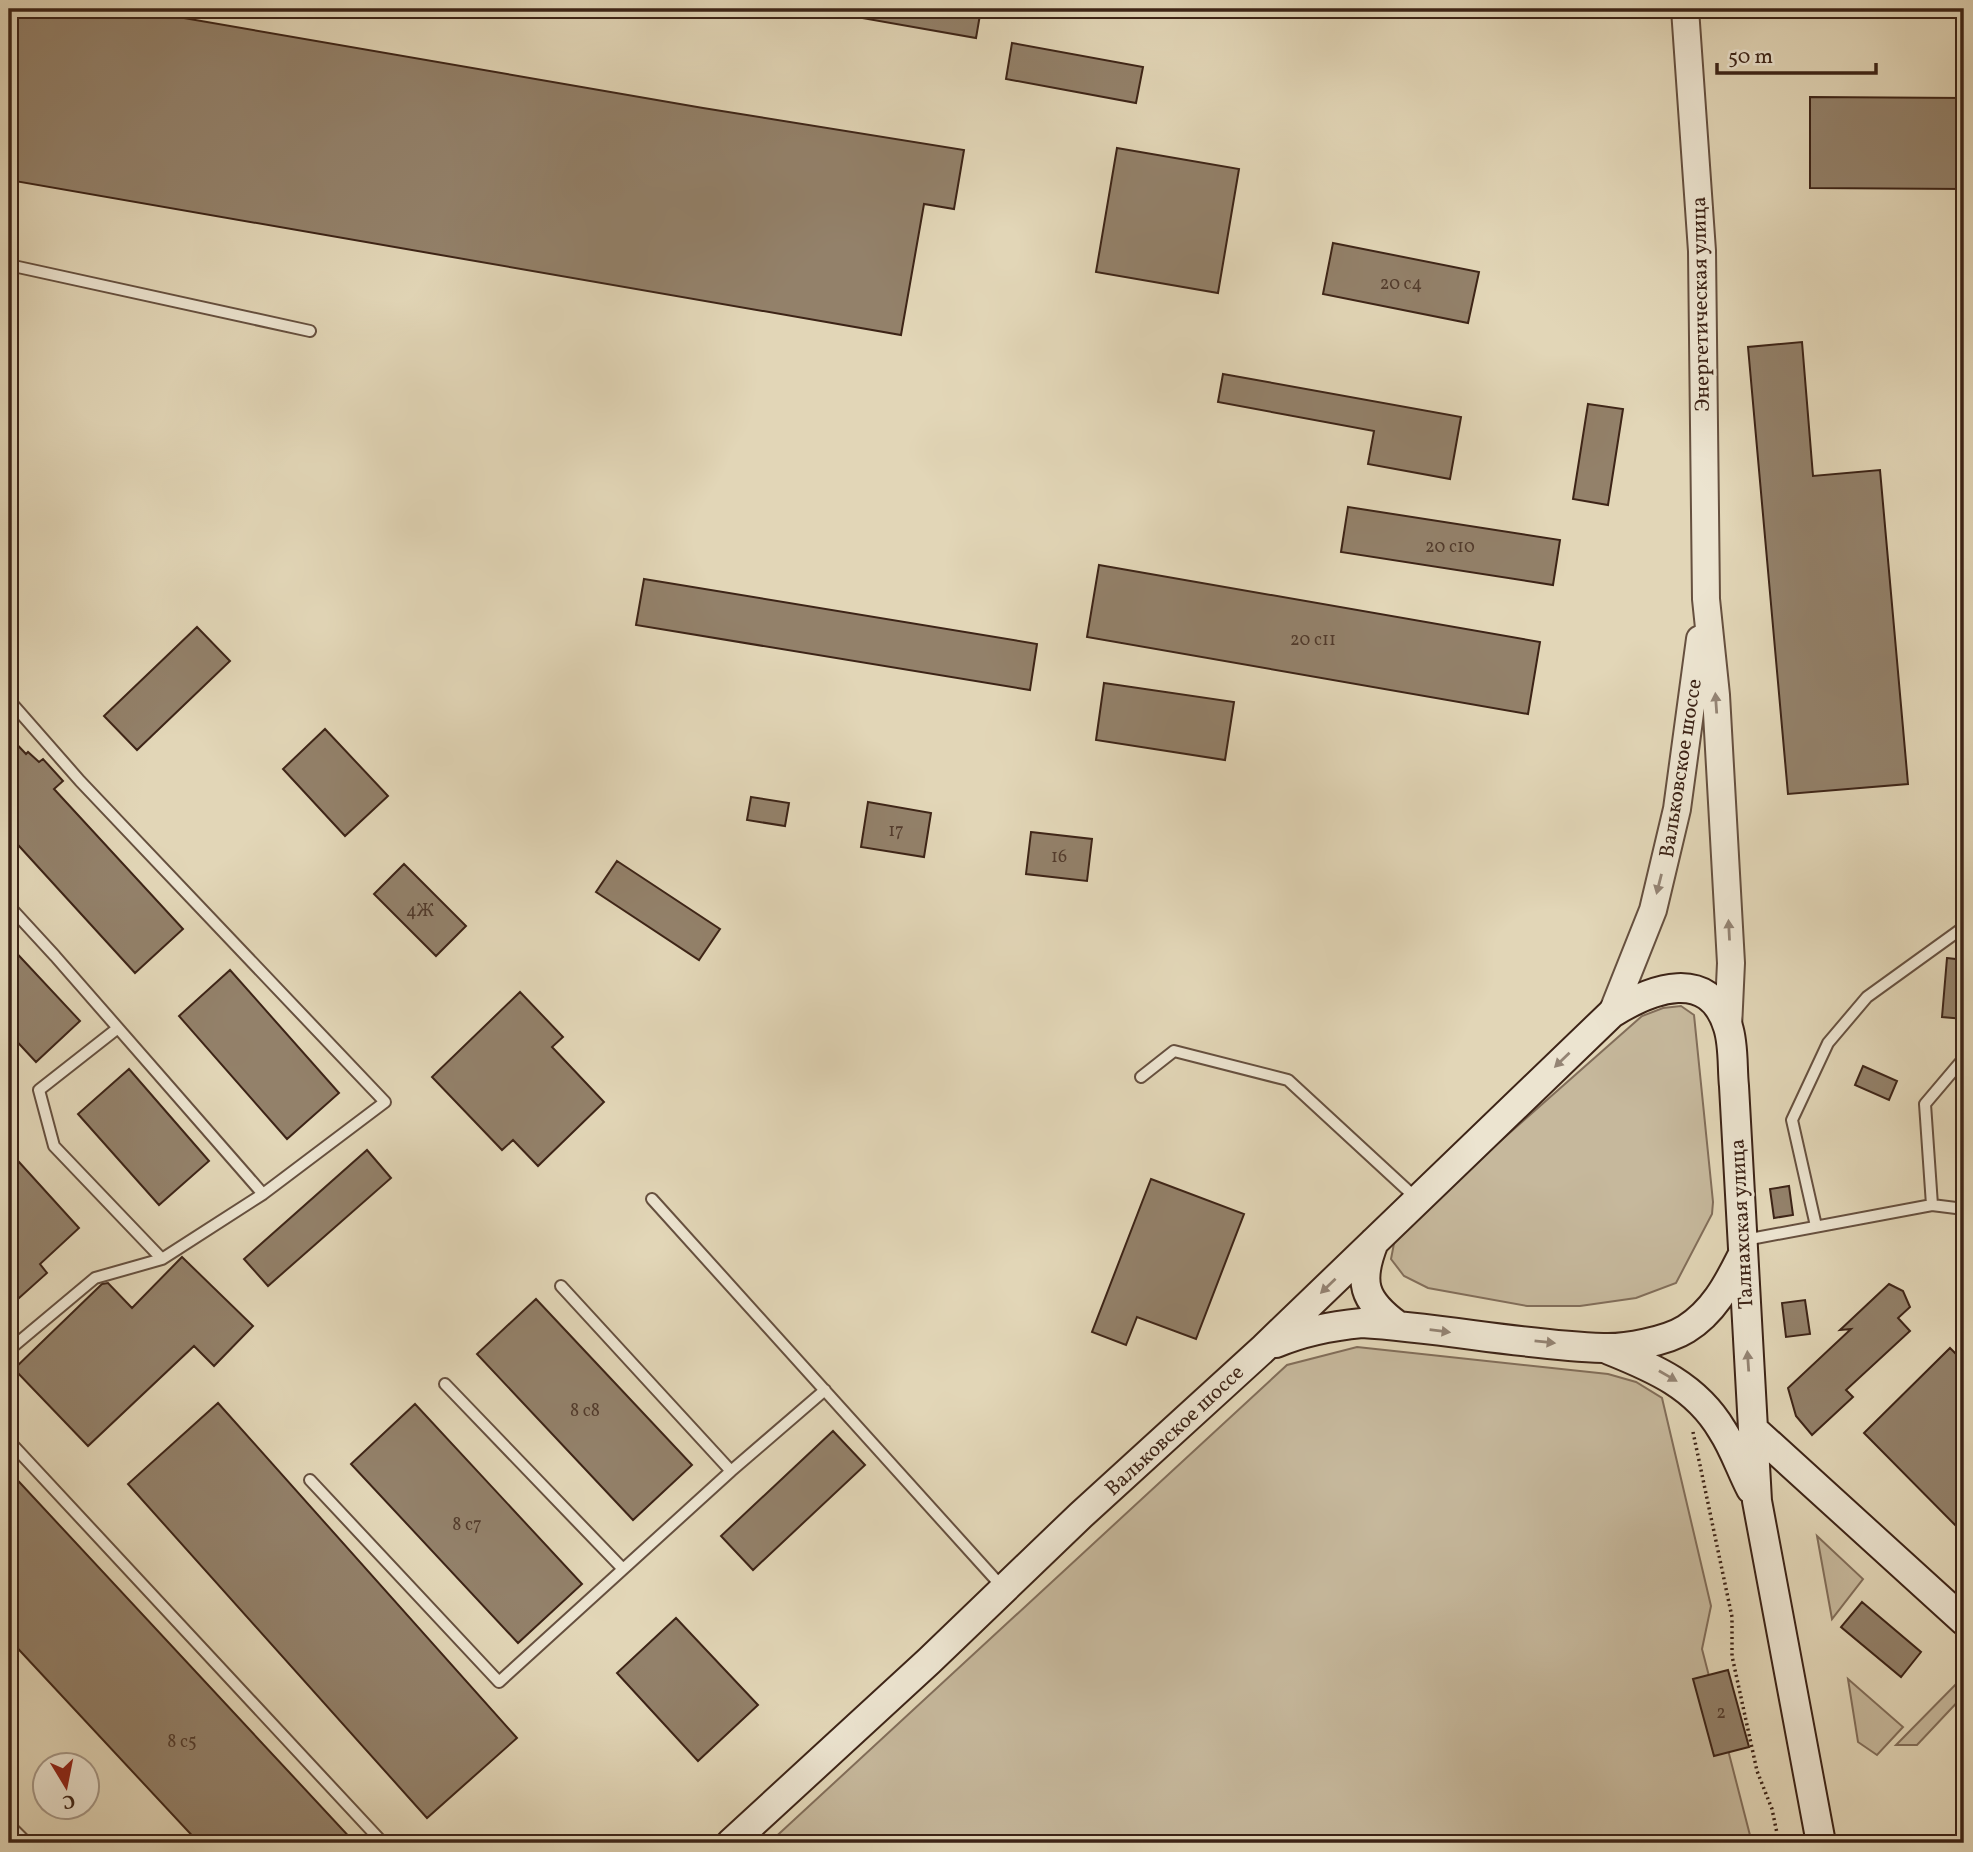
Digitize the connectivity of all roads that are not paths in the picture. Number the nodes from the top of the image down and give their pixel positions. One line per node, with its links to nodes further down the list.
1 (1686, 16): 4 (street, Энергетическая улица)
2 (9, 265): 3 (lane)
3 (310, 331)
4 (1706, 599): 8 (street, Вальковское шоссе, one-way to 8); 10 (street, Талнахская улица, one-way to 4)
5 (9, 700): 13 (lane)
6 (9, 906): 9 (lane)
7 (1964, 927): 18 (lane)
8 (1612, 1013): 10 (main road, Вальковское шоссе); 15 (main road, Вальковское шоссе, one-way to 15)
9 (118, 1028): 13 (lane); 21 (lane)
10 (1728, 1028): 20 (main road, Талнахская улица)
11 (1964, 1058): 16 (lane)
12 (1141, 1077): 15 (lane)
13 (263, 1194): 21 (lane)
14 (652, 1199): 28 (lane)
15 (1417, 1199): 19 (main road, Вальковское шоссе)
16 (1932, 1205): 17 (lane); 18 (lane)
17 (1964, 1209)
18 (1816, 1226): 20 (lane)
19 (1376, 1240): 23 (main road); 24 (main road, Вальковское шоссе, one-way to 24)
20 (1742, 1248): 25 (main road); 29 (main road, Талнахская улица, one-way to 20)
21 (162, 1259): 26 (lane)
22 (561, 1286): 31 (lane)
23 (1396, 1325): 24 (main road); 25 (main road, one-way to 25)
24 (1264, 1348): 35 (main road, Вальковское шоссе)
25 (1605, 1349): 33 (main road, one-way to 33)
26 (9, 1350)
27 (445, 1384): 34 (lane)
28 (825, 1390): 31 (lane); 35 (lane)
29 (1753, 1429): 33 (main road, Талнахская улица); 36 (main road)
30 (9, 1441): 39 (lane)
31 (731, 1471): 34 (lane)
32 (310, 1480): 34 (lane)
33 (1757, 1501): 41 (main road, Талнахская улица)
34 (623, 1569)
35 (1004, 1589): 40 (main road, Вальковское шоссе)
36 (1964, 1621)
37 (9, 1825): 38 (lane)
38 (27, 1843)
39 (383, 1843)
40 (731, 1843)
41 (1821, 1843)

